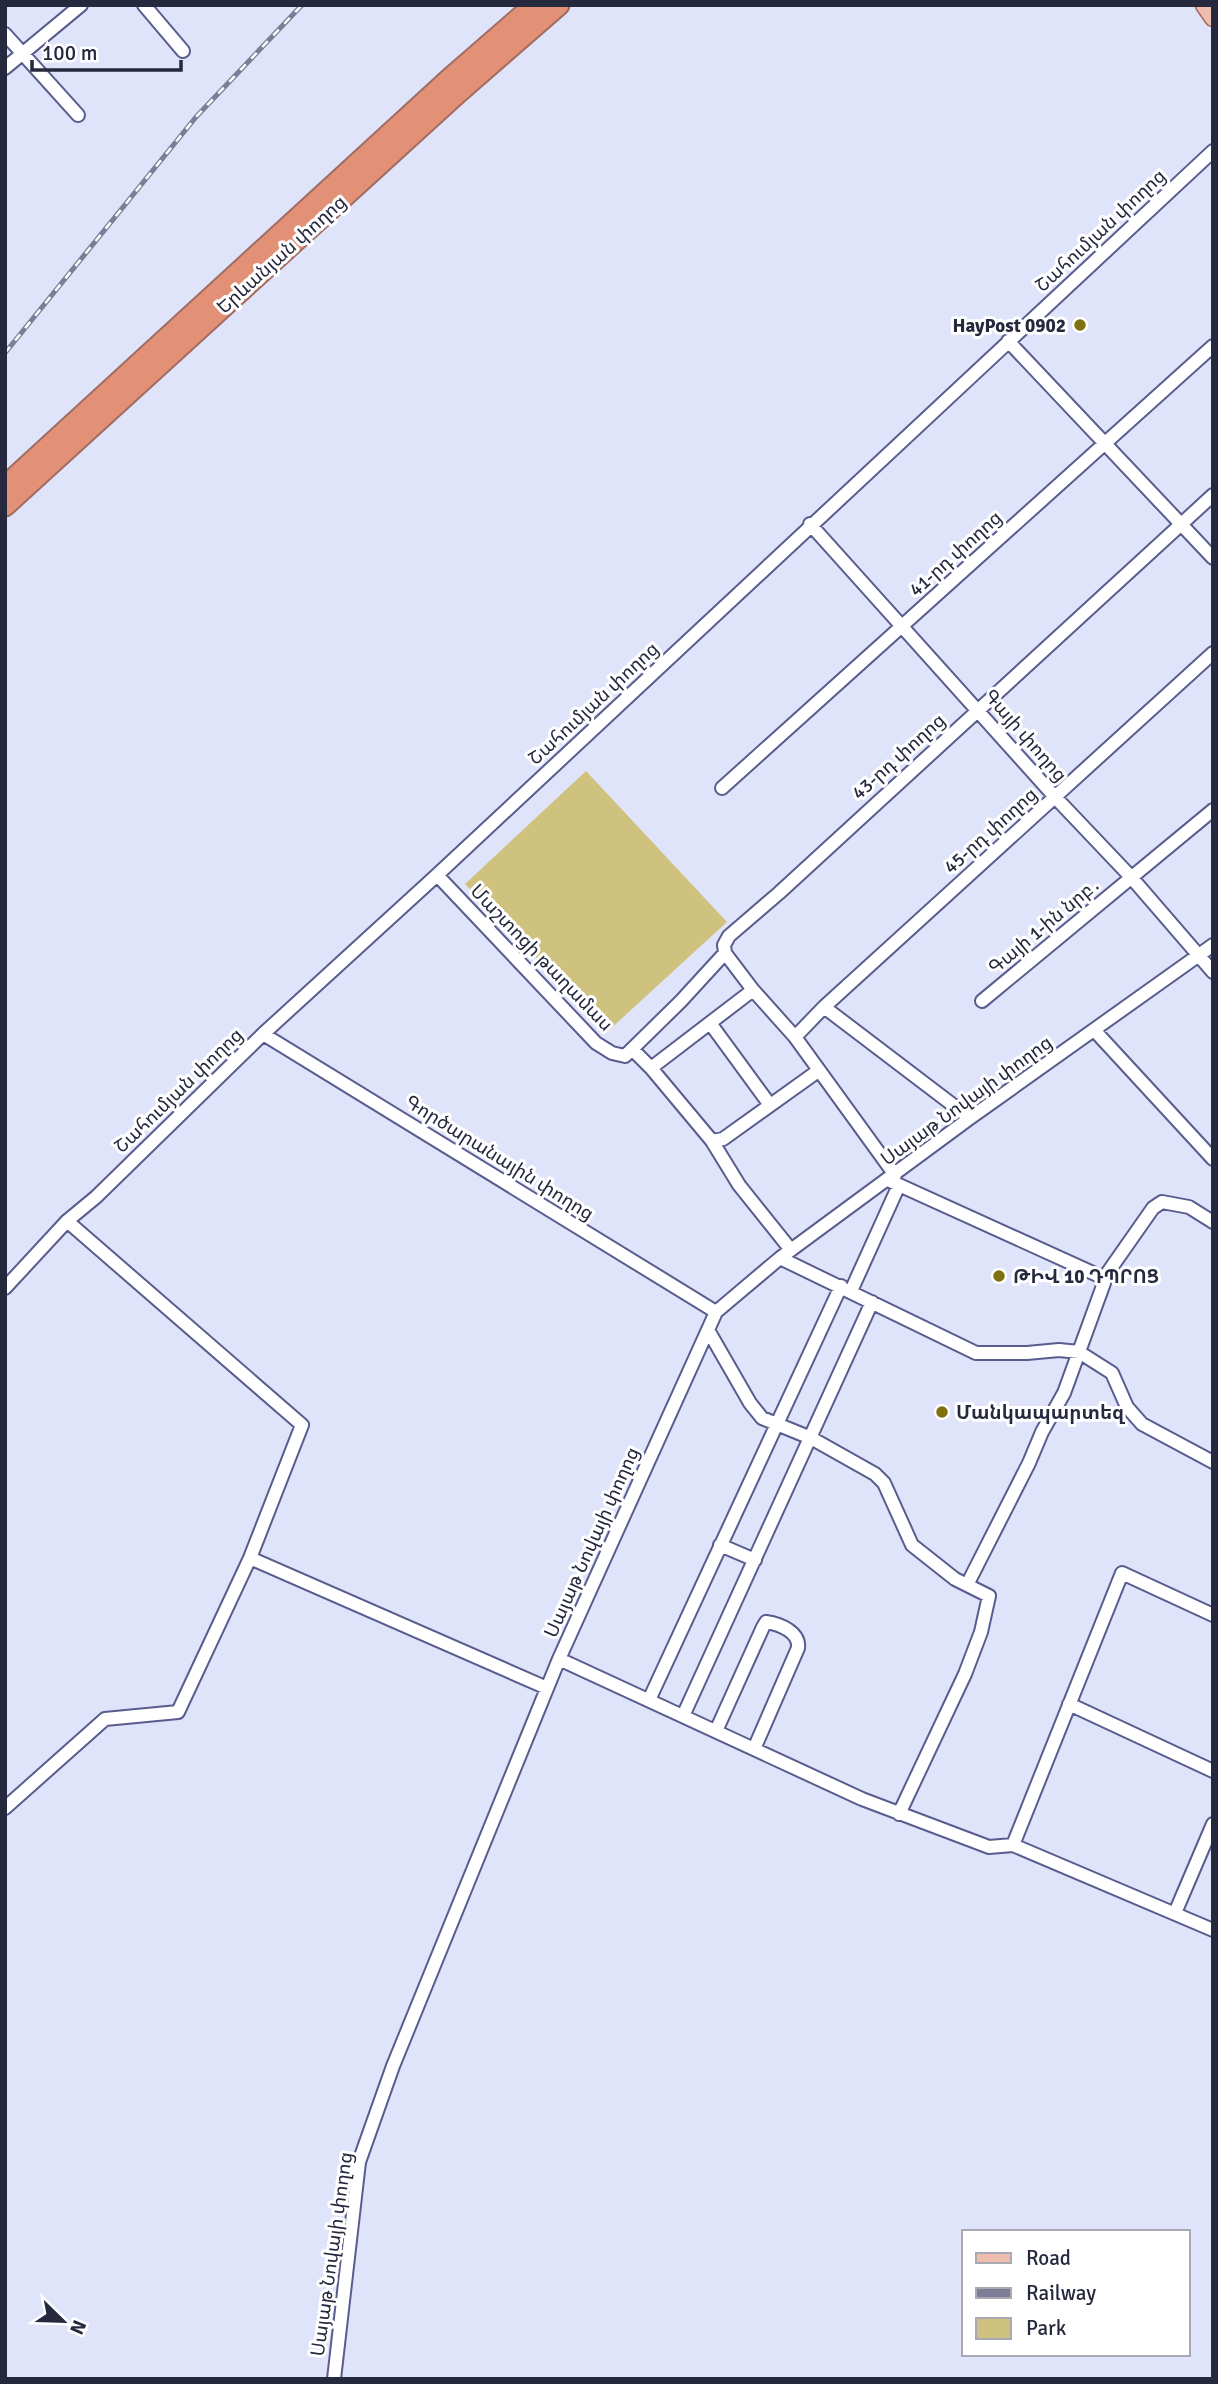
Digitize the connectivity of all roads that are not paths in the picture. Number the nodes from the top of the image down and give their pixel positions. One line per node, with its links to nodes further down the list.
1 (81, 5): 9 (street)
2 (144, 5): 8 (street)
3 (534, 5): 11 (highway, Երևանյան փողոց)
4 (559, 5): 11 (highway, Երևանյան փողոց)
5 (1204, 5): 6 (main road)
6 (1213, 18)
7 (5, 34): 9 (street)
8 (183, 51)
9 (22, 53): 10 (street); 12 (street)
10 (5, 68)
11 (453, 87): 14 (highway, Երևանյան փողոց)
12 (78, 115)
13 (1213, 151): 15 (street, Շահումյան փողոց)
14 (317, 210): 18 (highway, Երևանյան փողոց); 20 (highway, Երևանյան փողոց)
15 (1008, 341): 17 (street); 22 (street, Շահումյան փողոց)
16 (1213, 346): 17 (street, 41-րդ փողոց)
17 (1105, 442): 21 (street); 24 (street, 41-րդ փողոց)
18 (5, 486)
19 (1213, 495): 21 (street, 43-րդ փողոց)
20 (5, 506)
21 (1182, 523): 23 (street); 26 (street, 43-րդ փողոց)
22 (810, 524): 24 (street, Գայի փողոց); 30 (street, Շահումյան փողոց)
23 (1213, 558)
24 (903, 626): 26 (street, Գայի փողոց); 27 (street, 41-րդ փողոց)
25 (1213, 653): 28 (street, 45-րդ փողոց)
26 (978, 709): 28 (street, Գայի փողոց); 33 (street, 43-րդ փողոց)
27 (722, 788)
28 (1055, 797): 31 (street, Գայի փողոց); 38 (street, 45-րդ փողոց)
29 (1213, 810): 31 (street, Գայի 1-ին նրբ․)
30 (437, 875): 41 (street, Շահումյան փողոց); 43 (street, Մաշտոցի թաղամաս)
31 (1131, 877): 34 (street, Գայի փողոց); 37 (street, Գայի 1-ին նրբ․)
32 (1213, 945): 34 (street, Սայաթ Նովայի փողոց)
33 (725, 953): 36 (street); 43 (street, 43-րդ փողոց)
34 (1199, 955): 35 (street, Գայի փողոց); 40 (street, Սայաթ Նովայի փողոց)
35 (1213, 972)
36 (753, 990): 39 (street); 42 (street)
37 (982, 1002)
38 (824, 1007): 42 (street, 45-րդ փողոց); 47 (street)
39 (710, 1023): 44 (street); 46 (street)
40 (1095, 1031): 47 (street, Սայաթ Նովայի փողոց); 49 (street)
41 (263, 1034): 51 (street, Շահումյան փողոց); 59 (street, Գործարանային փողոց)
42 (794, 1037): 45 (street)
43 (628, 1053): 44 (street, Մաշտոցի թաղամաս)
44 (651, 1068): 48 (street, Մաշտոցի թաղամաս)
45 (818, 1071): 46 (street); 50 (street)
46 (770, 1105): 48 (street)
47 (971, 1118): 50 (street, Սայաթ Նովայի փողոց)
48 (712, 1141): 53 (street, Մաշտոցի թաղամաս)
49 (1213, 1159)
50 (894, 1180): 53 (street, Սայաթ Նովայի փողոց); 55 (street); 57 (street)
51 (67, 1221): 56 (street, Շահումյան փողոց); 66 (street)
52 (1213, 1222): 55 (street)
53 (792, 1250): 54 (street, Սայաթ Նովայի փողոց)
54 (780, 1258): 57 (street); 59 (street, Սայաթ Նովայի փողոց)
55 (1104, 1278): 61 (street)
56 (5, 1287)
57 (846, 1289): 58 (street); 62 (street)
58 (872, 1302): 61 (street); 63 (street)
59 (716, 1312): 60 (street, Սայաթ Նովայի փողոց)
60 (708, 1329): 62 (street); 70 (street, Սայաթ Նովայի փողոց)
61 (1079, 1352): 64 (street); 68 (street)
62 (776, 1425): 63 (street); 65 (street)
63 (811, 1438): 67 (street); 68 (street)
64 (1213, 1462)
65 (720, 1545): 67 (street); 72 (street)
66 (250, 1558): 71 (street); 78 (street)
67 (755, 1560): 74 (street)
68 (967, 1585): 79 (street)
69 (1213, 1615): 73 (street)
70 (559, 1659): 71 (street, Սայաթ Նովայի փողոց); 72 (street)
71 (547, 1688): 84 (street, Սայաթ Նովայի փողոց)
72 (649, 1700): 74 (street)
73 (1069, 1704): 77 (street); 81 (street)
74 (683, 1716): 75 (street)
75 (716, 1731): 76 (street); 76 (street)
76 (754, 1749): 79 (street)
77 (1213, 1771)
78 (5, 1808)
79 (899, 1814): 81 (street)
80 (1213, 1824): 82 (street)
81 (1013, 1845): 82 (street)
82 (1175, 1913): 83 (street)
83 (1213, 1930)
84 (334, 2379)

